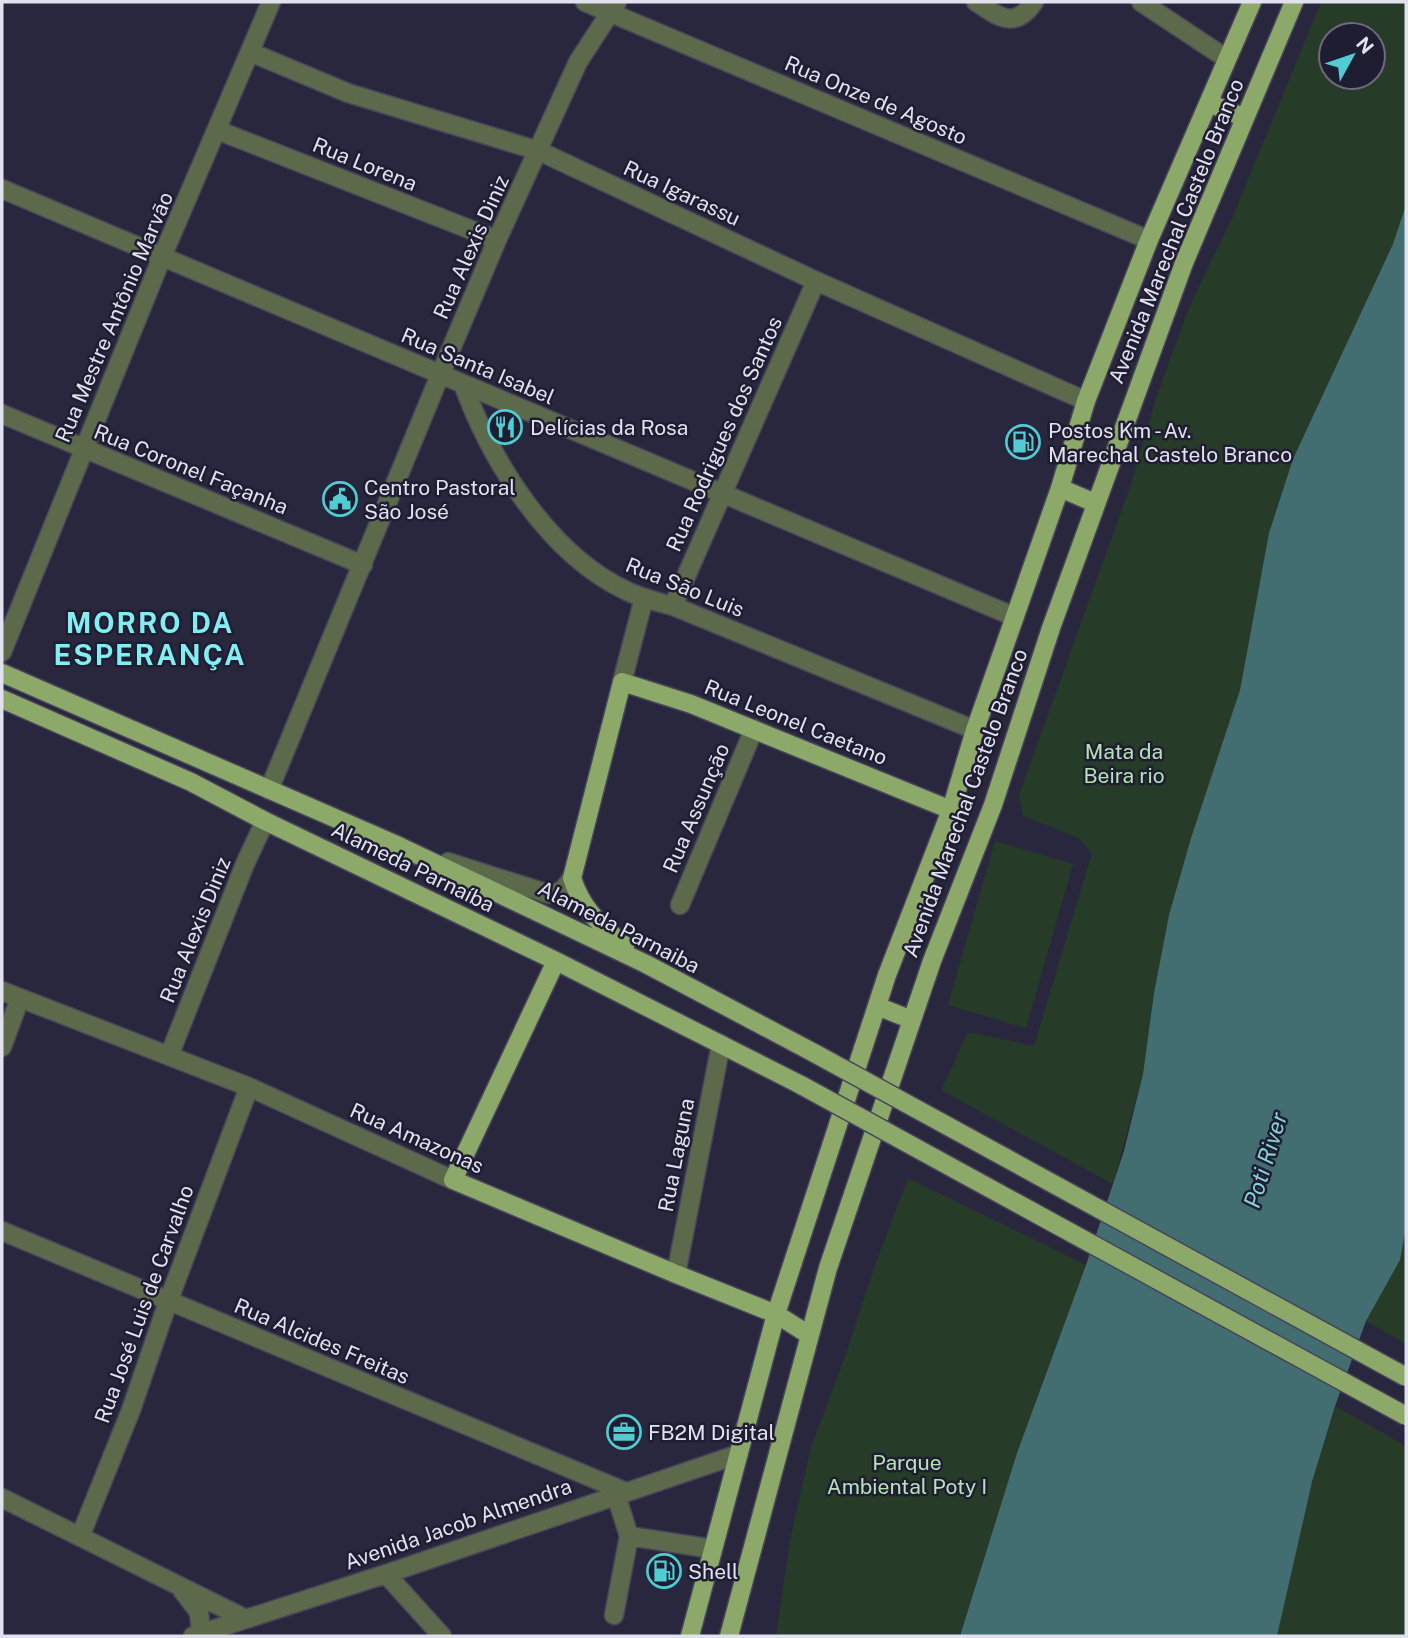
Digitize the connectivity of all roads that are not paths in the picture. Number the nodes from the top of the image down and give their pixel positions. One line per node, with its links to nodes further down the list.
1 (271, 2): 9 (street, Rua Mestre Antônio Marvão)
2 (585, 2): 8 (street, Rua Onze de Agosto)
3 (976, 2): 4 (street)
4 (1034, 2)
5 (1141, 2): 10 (street)
6 (1252, 2): 10 (main road, Avenida Marechal Castelo Branco)
7 (1294, 2): 12 (main road, Avenida Marechal Castelo Branco)
8 (613, 7): 14 (street, Rua Alexis Diniz); 17 (street, Rua Onze de Agosto)
9 (250, 52): 13 (street, Rua Mestre Antônio Marvão); 14 (street, Rua Igarassu)
10 (1227, 59): 11 (main road, Avenida Marechal Castelo Branco)
11 (1209, 103): 12 (main road); 17 (main road, Avenida Marechal Castelo Branco)
12 (1245, 118): 27 (main road, Avenida Marechal Castelo Branco)
13 (217, 130): 16 (street, Rua Lorena); 18 (street, Rua Mestre Antônio Marvão)
14 (538, 151): 16 (street, Rua Alexis Diniz); 19 (street, Rua Igarassu)
15 (2, 189): 18 (street, Rua Santa Isabel)
16 (497, 240): 20 (street, Rua Alexis Diniz)
17 (1149, 240): 22 (main road, Avenida Marechal Castelo Branco)
18 (162, 257): 20 (street, Rua Santa Isabel); 24 (street, Rua Mestre Antônio Marvão)
19 (816, 281): 22 (street, Rua Igarassu); 26 (street, Rua Rodrigues dos Santos)
20 (440, 375): 21 (street, Rua Santa Isabel); 28 (street, Rua Alexis Diniz)
21 (463, 384): 26 (street, Rua Santa Isabel); 29 (street, Rua São Luis)
22 (1086, 401): 25 (main road, Avenida Marechal Castelo Branco)
23 (2, 414): 24 (street, Rua Coronel Façanha)
24 (83, 449): 28 (street, Rua Coronel Façanha); 32 (street, Rua Mestre Antônio Marvão)
25 (1060, 488): 27 (main road); 31 (main road, Avenida Marechal Castelo Branco)
26 (722, 492): 30 (street, Rua Rodrigues dos Santos); 31 (street, Rua Santa Isabel)
27 (1095, 503): 49 (main road, Avenida Marechal Castelo Branco)
28 (363, 565): 38 (street, Rua Alexis Diniz)
29 (643, 598): 30 (street, Rua São Luis); 34 (street)
30 (673, 606): 37 (street, Rua São Luis)
31 (1015, 617): 37 (main road, Avenida Marechal Castelo Branco)
32 (2, 652)
33 (2, 673): 38 (main road, Alameda Parnaiba)
34 (622, 682): 36 (main road, Rua Leonel Caetano); 42 (main road)
35 (4, 705): 40 (main road, Alameda Parnaíba)
36 (754, 729): 39 (main road, Rua Leonel Caetano); 43 (street, Rua Assunção)
37 (975, 730): 39 (main road, Avenida Marechal Castelo Branco)
38 (269, 790): 41 (main road, Alameda Parnaiba)
39 (951, 810): 48 (main road, Avenida Marechal Castelo Branco)
40 (265, 821): 44 (main road, Alameda Parnaíba); 52 (street, Rua Alexis Diniz)
41 (399, 846): 42 (street, Alameda Parnaiba); 45 (main road, Alameda Parnaiba)
42 (572, 878): 45 (main road)
43 (680, 905)
44 (556, 961): 50 (main road, Alameda Parnaíba); 54 (main road)
45 (646, 964): 60 (main road, Alameda Parnaiba, bridge)
46 (2, 991): 47 (street, Rua Amazonas)
47 (20, 998): 51 (street); 52 (street, Rua Amazonas)
48 (877, 1006): 49 (main road); 58 (main road, Avenida Marechal Castelo Branco)
49 (912, 1020): 59 (main road, Avenida Marechal Castelo Branco)
50 (721, 1044): 56 (street, Rua Laguna); 61 (main road, Alameda Parnaíba, bridge)
51 (2, 1047)
52 (169, 1056): 53 (street, Rua Amazonas)
53 (249, 1087): 54 (street, Rua Amazonas); 57 (street, Rua José Luis de Carvalho)
54 (453, 1180): 56 (main road, Rua Amazonas)
55 (2, 1231): 57 (street, Rua Alcides Freitas)
56 (676, 1275): 58 (main road, Rua Amazonas)
57 (168, 1302): 63 (street, Rua Alcides Freitas); 65 (street, Rua José Luis de Carvalho)
58 (776, 1314): 59 (main road, Rua Amazonas); 62 (main road, Avenida Marechal Castelo Branco)
59 (809, 1335): 75 (main road, Avenida Marechal Castelo Branco)
60 (1406, 1377)
61 (1406, 1416)
62 (738, 1454): 63 (street, Avenida Jacob Almendra); 67 (main road, Avenida Marechal Castelo Branco)
63 (621, 1493): 66 (street); 68 (street, Avenida Jacob Almendra)
64 (2, 1498): 65 (street)
65 (79, 1536): 69 (street)
66 (629, 1536): 67 (street); 70 (street)
67 (713, 1549): 74 (main road, Avenida Marechal Castelo Branco)
68 (386, 1574): 71 (street, Avenida Jacob Almendra); 73 (street)
69 (178, 1585): 71 (street); 72 (street)
70 (614, 1615)
71 (246, 1619): 72 (street, Avenida Jacob Almendra)
72 (197, 1635)
73 (442, 1636)
74 (690, 1636)
75 (728, 1636)

